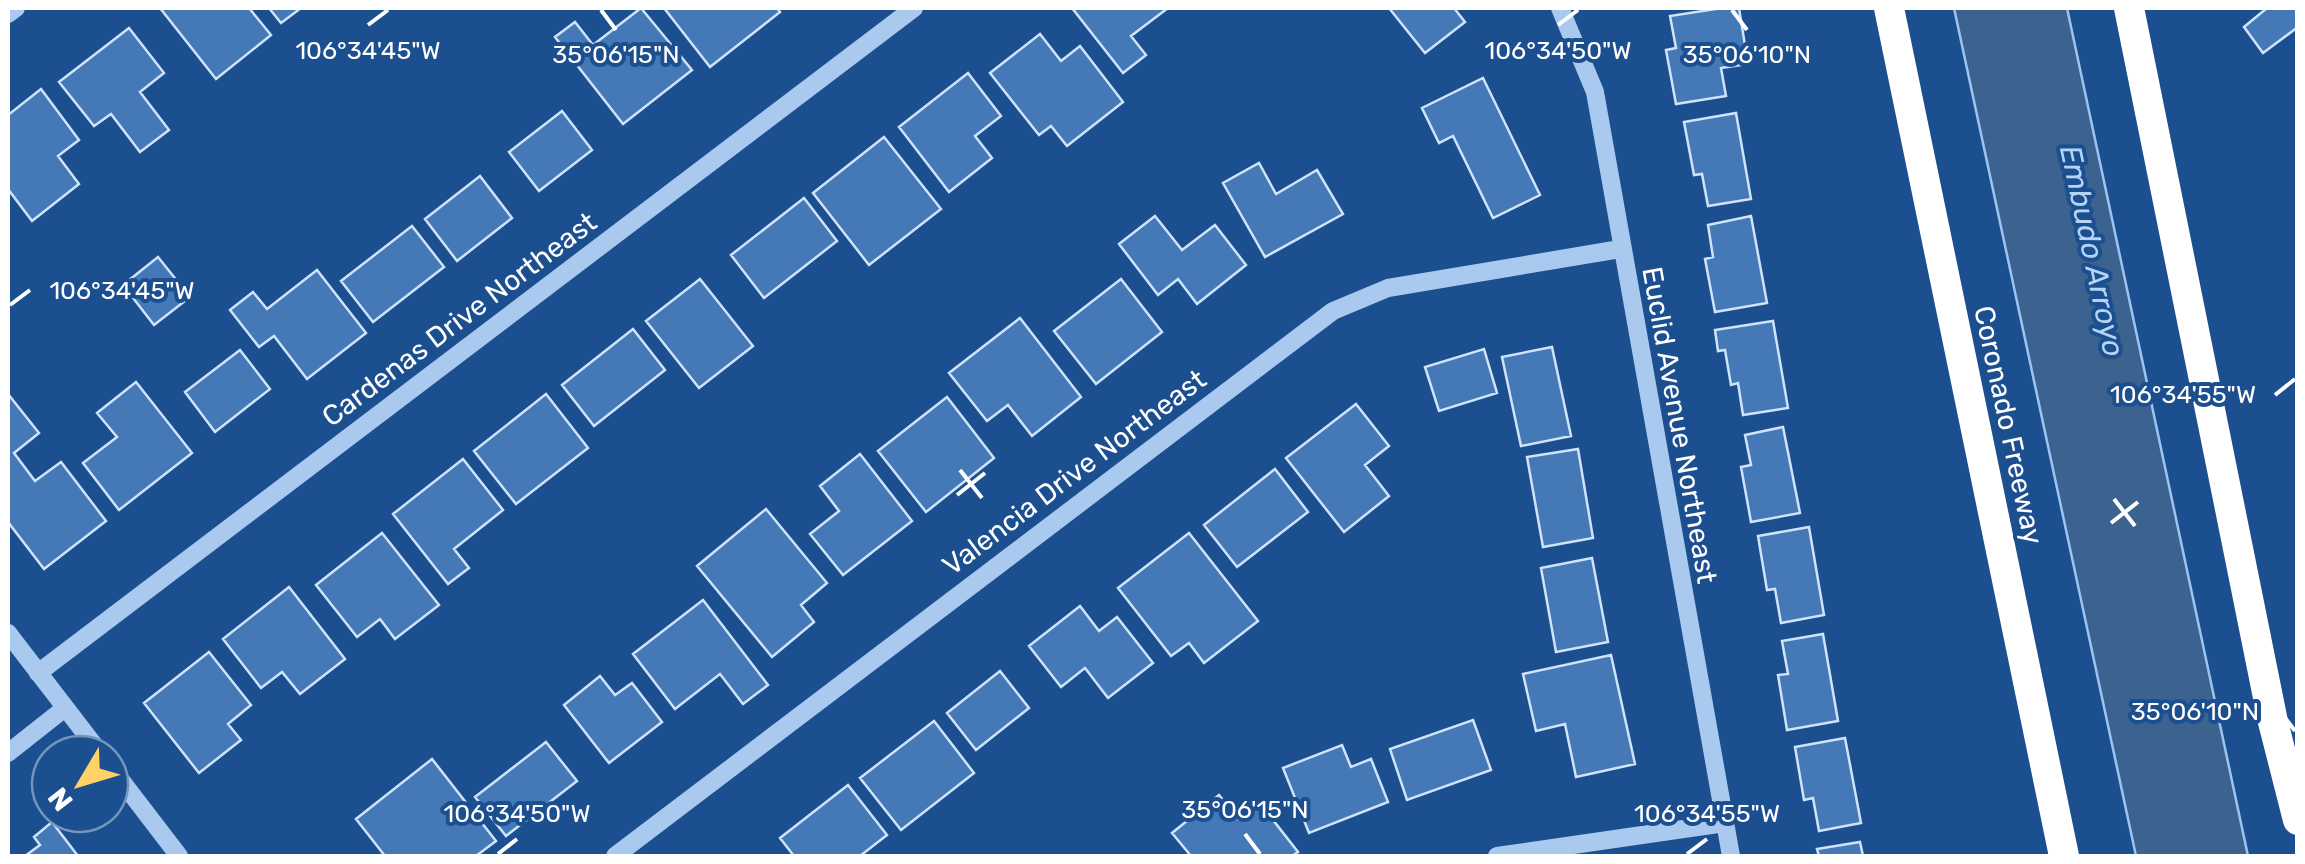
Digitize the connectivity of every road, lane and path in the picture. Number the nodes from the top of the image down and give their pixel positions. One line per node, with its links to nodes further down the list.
1 (16, 8): 6 (street)
2 (914, 8): 9 (street, Cardenas Drive Northeast)
3 (1560, 8): 7 (street, Euclid Avenue Northeast)
4 (1889, 8): 20 (highway, Coronado Freeway)
5 (2129, 8): 14 (highway)
6 (8, 14)
7 (1620, 249): 15 (street, Euclid Avenue Northeast); 17 (street, Valencia Drive Northeast)
8 (8, 633): 9 (street)
9 (38, 673): 10 (street)
10 (65, 708): 11 (street); 12 (street)
11 (85, 734)
12 (8, 753)
13 (130, 792): 16 (street)
14 (2298, 820)
15 (1725, 823): 18 (street); 19 (street, Euclid Avenue Northeast)
16 (179, 856)
17 (616, 856)
18 (1497, 856)
19 (1731, 856)
20 (2064, 856)

